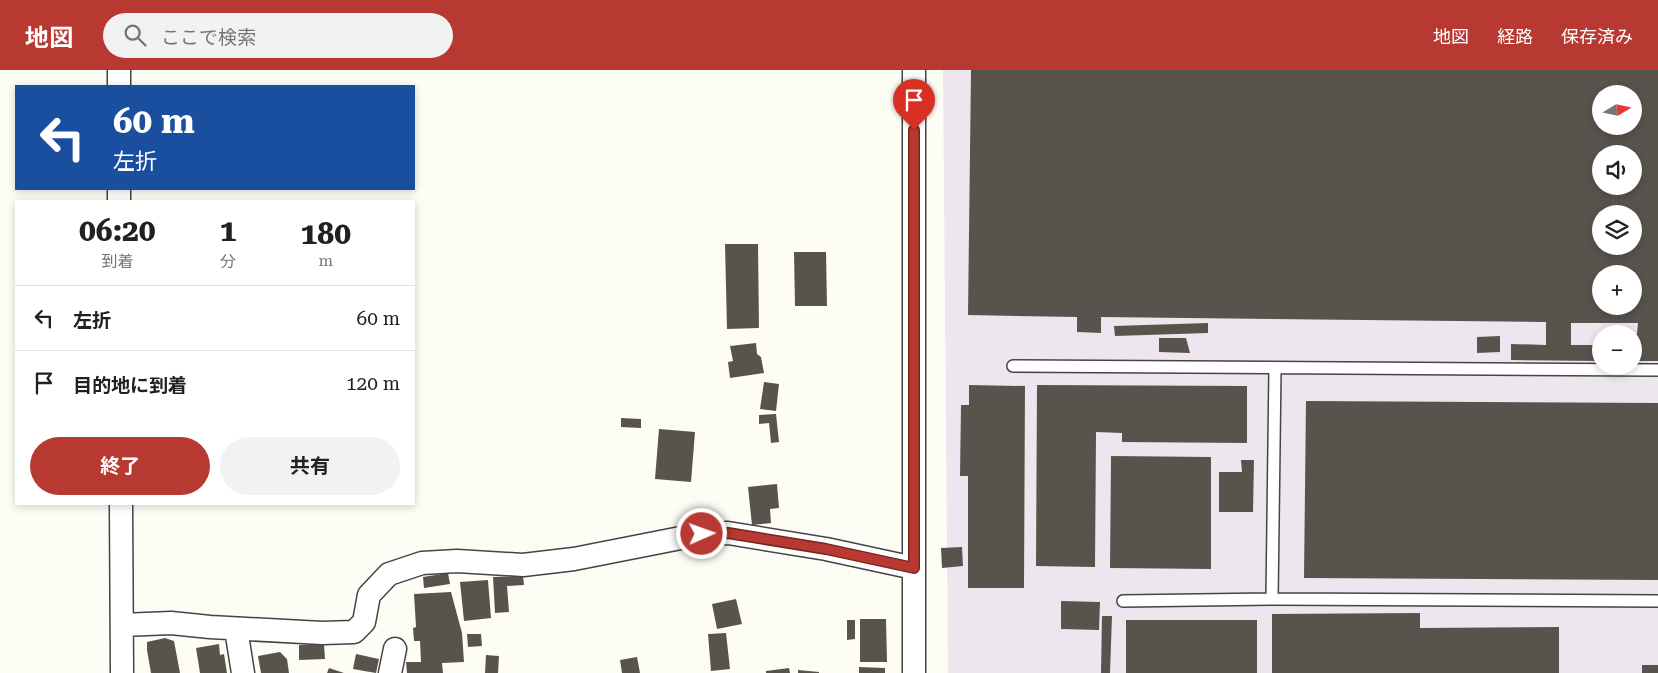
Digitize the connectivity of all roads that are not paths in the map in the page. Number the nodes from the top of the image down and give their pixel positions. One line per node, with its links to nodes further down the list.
1 (118, 70): 3 (street)
2 (914, 70): 8 (street)
3 (119, 85)
4 (1013, 366): 5 (lane)
5 (1275, 368): 6 (lane); 9 (lane)
6 (1658, 370)
7 (121, 505): 12 (street)
8 (914, 568): 13 (street); 18 (street)
9 (1272, 599): 10 (lane); 11 (lane)
10 (1123, 601)
11 (1658, 601)
12 (122, 625): 13 (street); 15 (street)
13 (236, 628): 16 (street)
14 (395, 649): 17 (street)
15 (122, 673)
16 (243, 673)
17 (390, 673)
18 (914, 673)

